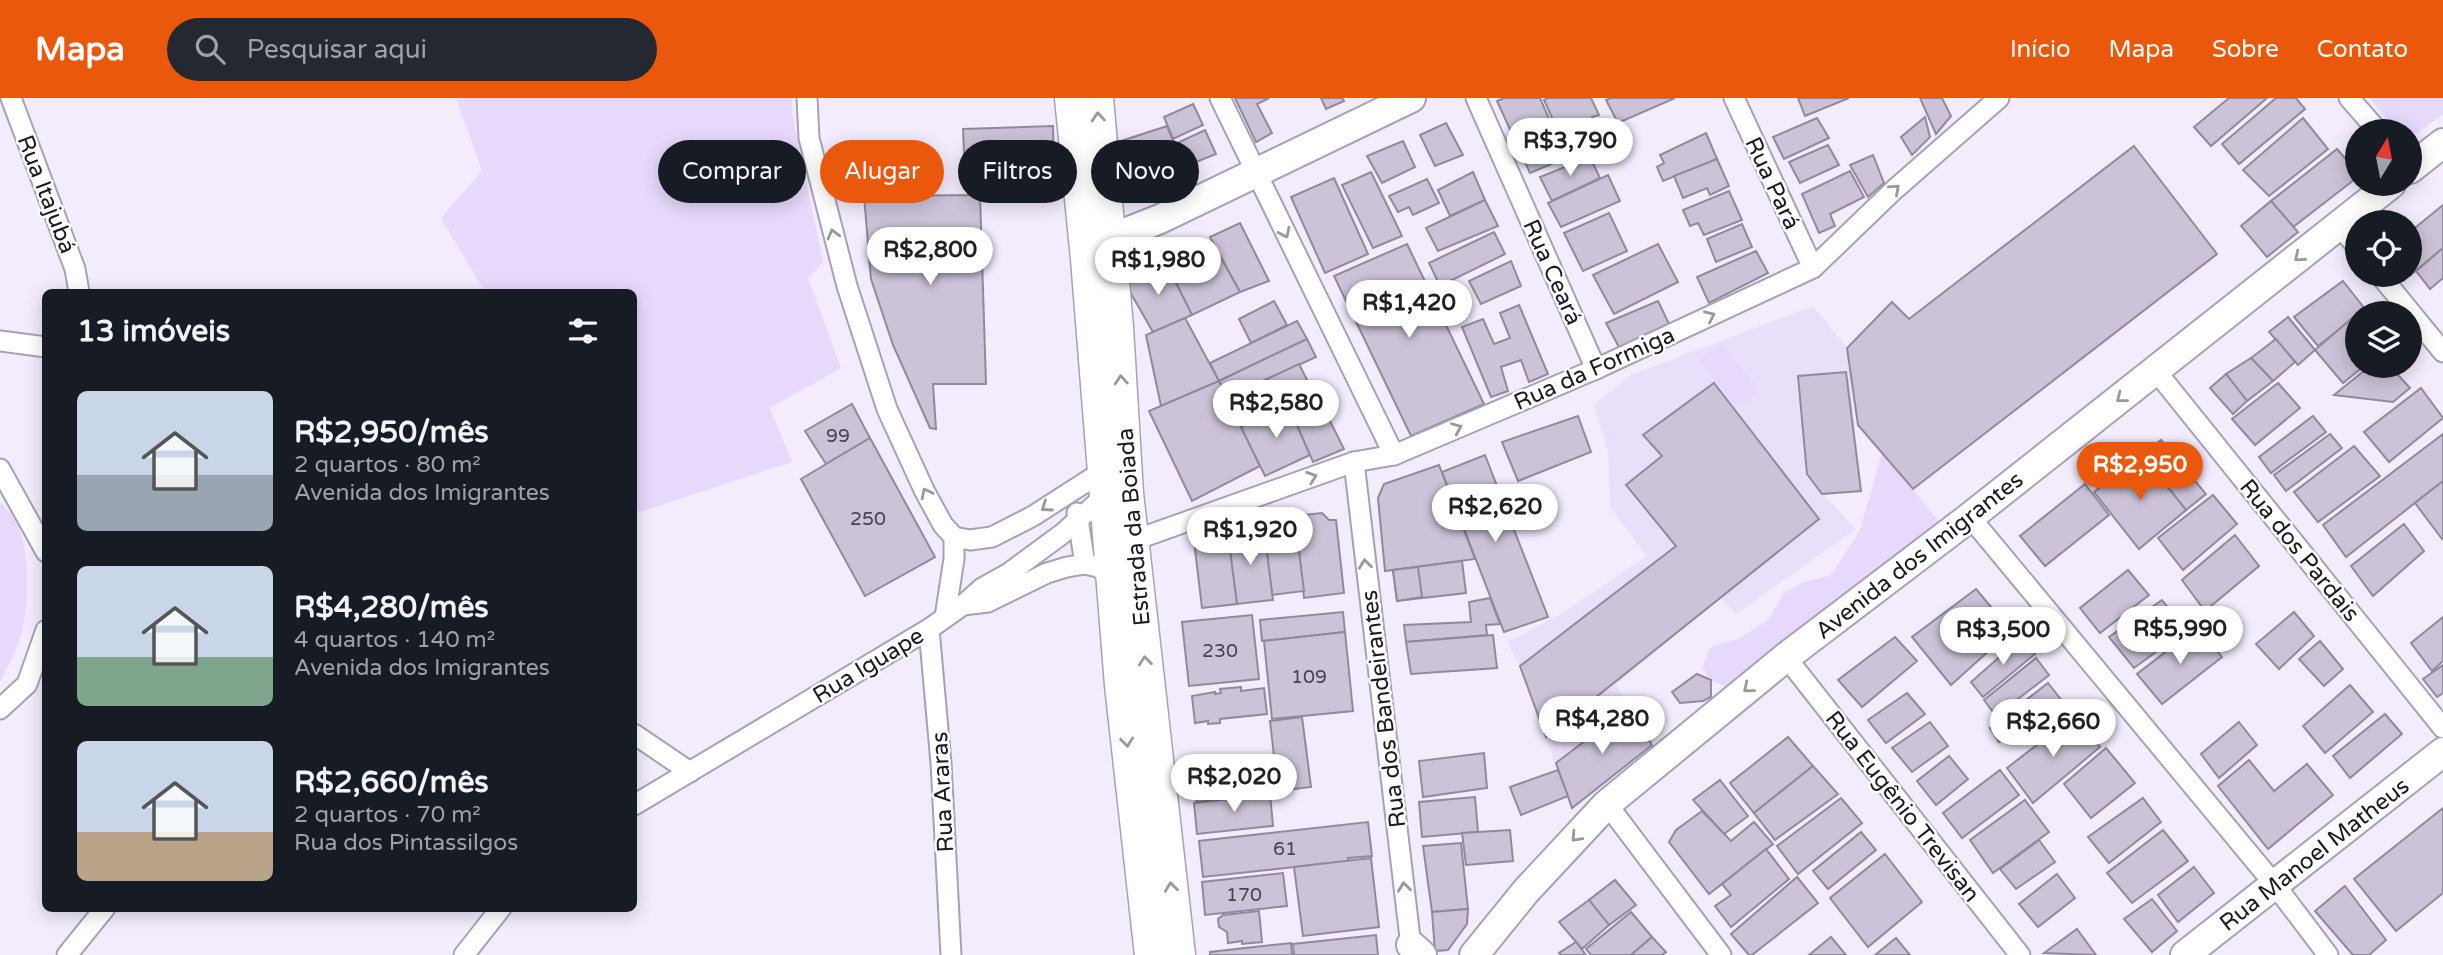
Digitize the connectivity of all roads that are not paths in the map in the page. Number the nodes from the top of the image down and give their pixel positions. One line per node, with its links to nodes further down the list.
1 (11, 98): 21 (street, Rua Itajubá)
2 (807, 98): 34 (street, one-way to 2)
3 (1071, 98): 18 (main road, Estrada da Boiada)
4 (1097, 98): 18 (main road, Estrada da Boiada, one-way to 4)
5 (1220, 98): 14 (street)
6 (1411, 98): 14 (main road)
7 (1476, 98): 25 (street, Rua Ceará)
8 (1734, 98): 19 (street, Rua Pará)
9 (2350, 98): 11 (street)
10 (1992, 101): 19 (street, Rua da Formiga, one-way to 10)
11 (2368, 119)
12 (2443, 143): 13 (main road)
13 (2422, 159)
14 (1255, 172): 18 (main road); 27 (street, one-way to 27)
15 (2376, 196): 16 (main road, Avenida dos Imigrantes)
16 (2339, 225): 17 (street); 26 (main road, Avenida dos Imigrantes, one-way to 26)
17 (2345, 232)
18 (1096, 236): 30 (main road, Estrada da Boiada); 35 (main road, Estrada da Boiada, one-way to 18)
19 (1813, 268): 25 (street, Rua da Formiga, one-way to 19)
20 (2390, 287): 24 (street)
21 (78, 289)
22 (0, 341): 23 (street)
23 (42, 346)
24 (2443, 352)
25 (1596, 369): 27 (street, Rua da Formiga, one-way to 25)
26 (2156, 371): 32 (main road, Avenida dos Imigrantes, one-way to 32); 43 (street, Rua dos Pardais)
27 (1394, 455): 28 (street, Rua da Formiga)
28 (1354, 462): 35 (street, Rua da Formiga, one-way to 28); 52 (street, Rua dos Bandeirantes, one-way to 28)
29 (0, 469): 36 (street)
30 (1105, 483): 31 (street); 33 (street); 37 (main road, Estrada da Boiada)
31 (1073, 490): 33 (street); 34 (street, one-way to 34)
32 (1970, 517): 41 (main road, Avenida dos Imigrantes); 49 (street)
33 (1079, 521): 37 (street); 38 (street)
34 (954, 537): 39 (street, Rua Araras)
35 (1132, 541): 57 (main road, Estrada da Boiada, one-way to 35)
36 (42, 545)
37 (1099, 570): 38 (street, Rua Iguape); 56 (main road, Estrada da Boiada, one-way to 56)
38 (963, 606): 39 (street, Rua Iguape)
39 (937, 623): 46 (street, Rua Iguape); 55 (street, Rua Araras)
40 (42, 641): 42 (street)
41 (1786, 657): 48 (main road, Avenida dos Imigrantes, one-way to 48); 60 (street, Rua Eugênio Trevisan)
42 (0, 709)
43 (2443, 729)
44 (637, 736): 46 (street)
45 (2443, 752): 49 (main road, Rua Manoel Matheus)
46 (690, 772): 47 (street, Rua Iguape)
47 (637, 803)
48 (1607, 804): 58 (main road, Avenida dos Imigrantes, one-way to 58); 59 (street)
49 (2275, 885): 61 (main road, Rua Manoel Matheus); 62 (street)
50 (102, 912): 53 (street)
51 (498, 912): 54 (street)
52 (1415, 952)
53 (67, 955)
54 (464, 955)
55 (951, 955)
56 (1151, 955)
57 (1179, 955)
58 (1474, 955)
59 (1721, 955)
60 (2020, 955)
61 (2185, 955)
62 (2328, 955)

